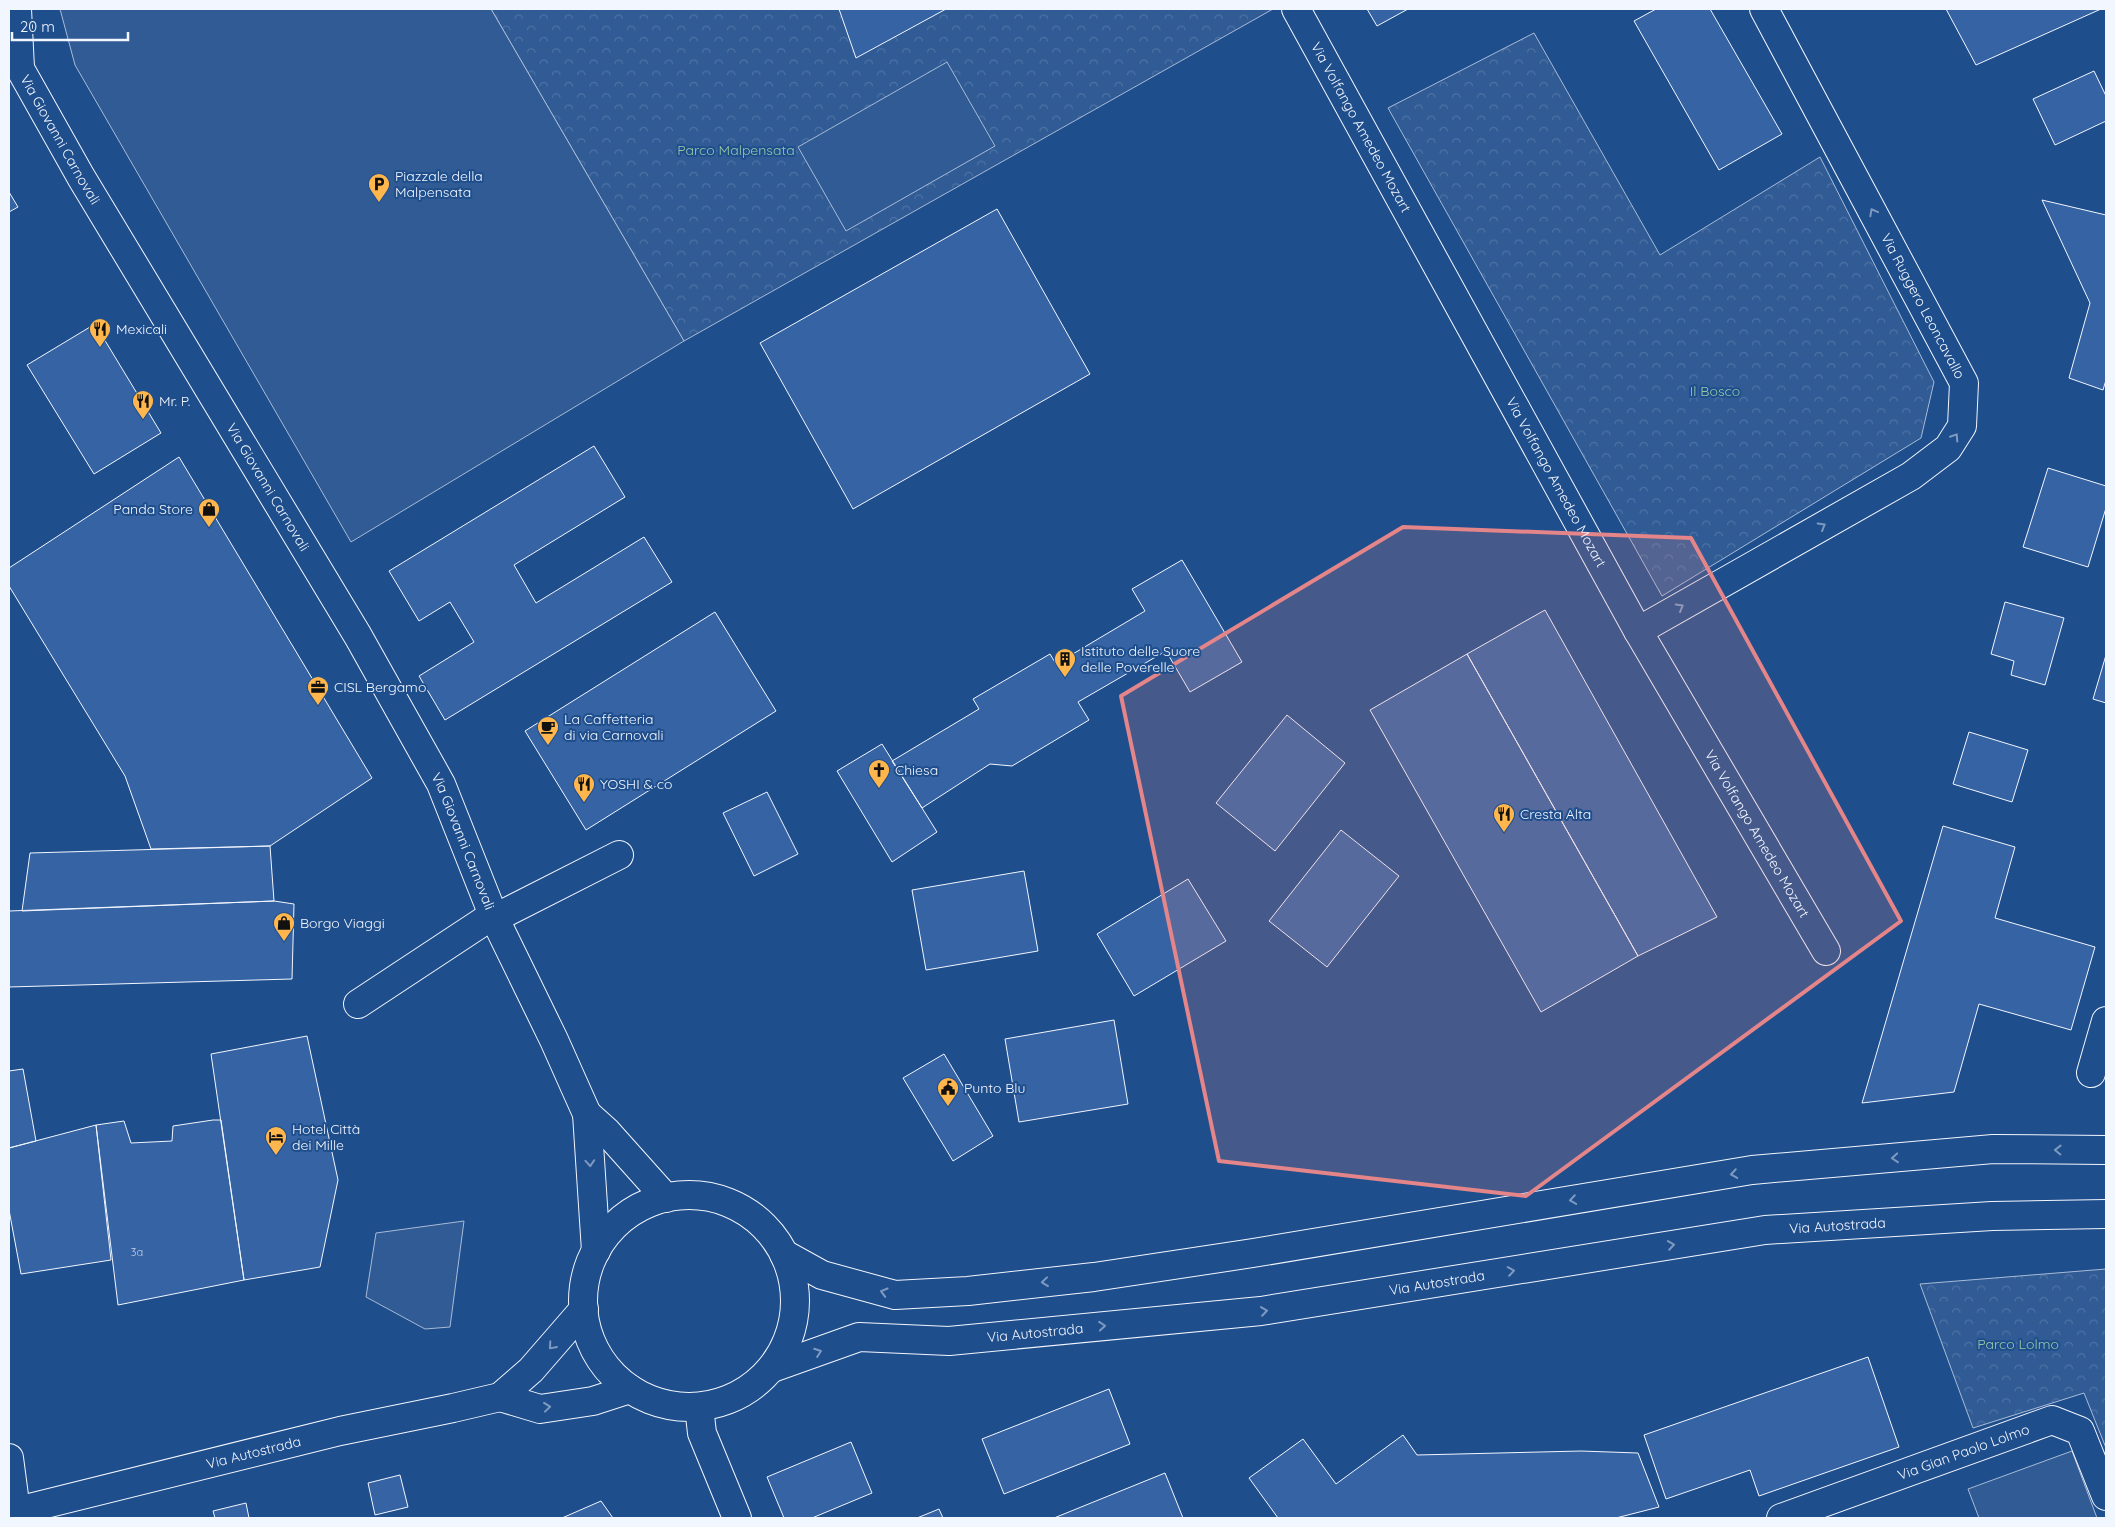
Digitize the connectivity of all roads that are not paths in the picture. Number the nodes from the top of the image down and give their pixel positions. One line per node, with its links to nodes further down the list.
1 (17, 9): 4 (street, Via Giovanni Carnovali)
2 (1296, 9): 5 (street, Via Volfango Amedeo Mozart)
3 (1764, 9): 5 (street, Via Ruggero Leoncavallo, one-way to 3)
4 (14, 59): 7 (street, Via Giovanni Carnovali)
5 (1638, 630): 8 (street, Via Volfango Amedeo Mozart)
6 (619, 855): 7 (street)
7 (494, 917): 9 (street, Via Giovanni Carnovali); 12 (street, Via Giovanni Carnovali)
8 (1826, 951)
9 (358, 1004)
10 (2106, 1022): 11 (street)
11 (2091, 1073)
12 (587, 1114): 14 (street, Via Giovanni Carnovali); 16 (street, Via Giovanni Carnovali, one-way to 16)
13 (2106, 1150): 17 (street, Via Autostrada, one-way to 17)
14 (666, 1198): 16 (street, Via Autostrada); 17 (street, Via Autostrada)
15 (2106, 1214): 19 (street, Via Autostrada, one-way to 15)
16 (596, 1251): 18 (street, Via Autostrada)
17 (784, 1254): 19 (street, Via Autostrada)
18 (584, 1309): 20 (street, Via Autostrada); 21 (street, Via Autostrada, one-way to 21)
19 (772, 1368): 22 (street, Via Autostrada)
20 (630, 1390): 21 (street, one-way to 20); 22 (street, Via Autostrada)
21 (500, 1396): 25 (street, Via Autostrada)
22 (699, 1407): 26 (street)
23 (9, 1458): 25 (street)
24 (2106, 1496): 27 (street, Via Gian Paolo Lolmo)
25 (12, 1512)
26 (737, 1518)
27 (1781, 1518)

